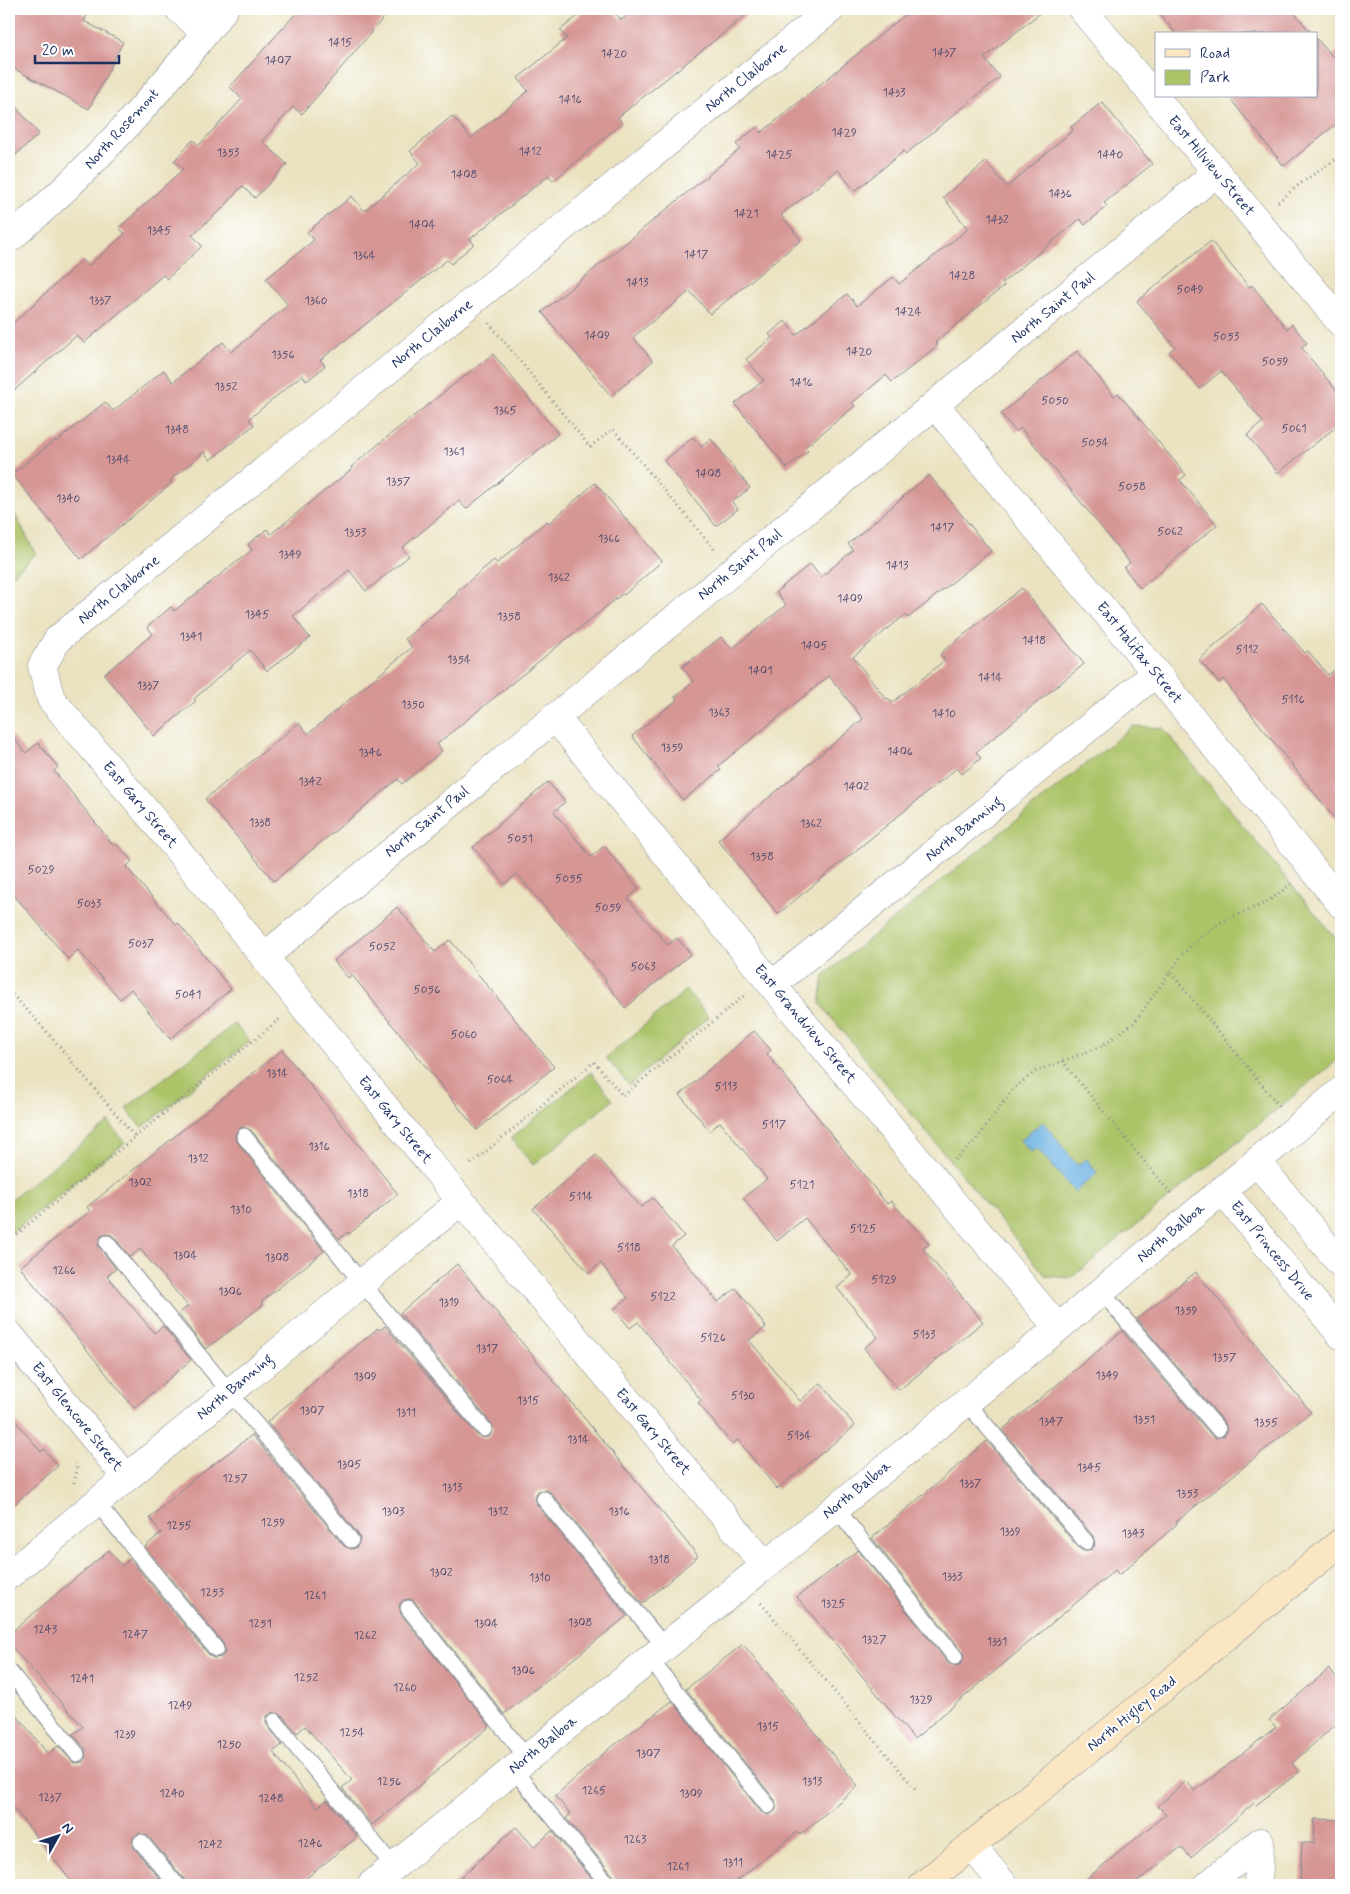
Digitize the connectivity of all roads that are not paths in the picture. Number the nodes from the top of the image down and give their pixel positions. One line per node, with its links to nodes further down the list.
1 (179, 9): 5 (street)
2 (224, 9): 5 (street, North Rosemont)
3 (831, 9): 10 (street, North Claiborne)
4 (1082, 9): 6 (street, East Hillview Street)
5 (206, 32): 7 (street, North Rosemont)
6 (1216, 173): 8 (street, East Hillview Street); 9 (street, North Saint Paul)
7 (9, 239)
8 (1341, 323)
9 (935, 405): 11 (street, East Halifax Street); 12 (street, North Saint Paul)
10 (42, 666): 14 (street, East Gary Street)
11 (1156, 673): 13 (street, East Halifax Street); 15 (street, North Banning)
12 (555, 717): 14 (street, North Saint Paul); 15 (street, East Grandview Street)
13 (1341, 904)
14 (264, 957): 20 (street, East Gary Street)
15 (760, 989): 25 (street, East Grandview Street)
16 (1341, 1091): 18 (street, North Balboa)
17 (244, 1136): 23 (lane)
18 (1257, 1162): 19 (street, North Balboa); 22 (street)
19 (1222, 1190): 24 (street, North Balboa); 27 (street, East Princess Drive)
20 (461, 1200): 23 (street, North Banning); 39 (street, East Gary Street)
21 (107, 1243): 28 (lane)
22 (1341, 1264)
23 (362, 1283): 28 (street, North Banning); 31 (lane)
24 (1101, 1291): 25 (street, North Balboa); 30 (lane)
25 (1058, 1328): 29 (street, North Balboa)
26 (9, 1334): 32 (street, East Glencove Street)
27 (1341, 1335)
28 (228, 1393): 32 (street, North Banning); 36 (lane)
29 (966, 1402): 35 (street, North Balboa); 37 (lane)
30 (1218, 1428)
31 (484, 1429)
32 (126, 1477): 34 (street, North Banning)
33 (544, 1499): 43 (lane)
34 (96, 1502): 40 (street, North Banning); 42 (lane)
35 (835, 1508): 39 (street, North Balboa); 44 (lane)
36 (351, 1540)
37 (1086, 1542)
38 (1341, 1542): 51 (main road, North Higley Road)
39 (764, 1564): 43 (street, North Balboa)
40 (9, 1575)
41 (408, 1608): 48 (lane)
42 (216, 1649)
43 (657, 1652): 48 (street, North Balboa); 49 (lane)
44 (955, 1657)
45 (9, 1671): 47 (lane)
46 (275, 1721): 52 (lane)
47 (78, 1754)
48 (520, 1763): 52 (street, North Balboa); 54 (lane)
49 (768, 1806)
50 (141, 1842): 53 (lane)
51 (972, 1846): 55 (main road, North Higley Road); 56 (street)
52 (382, 1879)
53 (177, 1885)
54 (609, 1885)
55 (923, 1885)
56 (1004, 1885)
57 (1208, 1885): 58 (street)
58 (1258, 1885)

